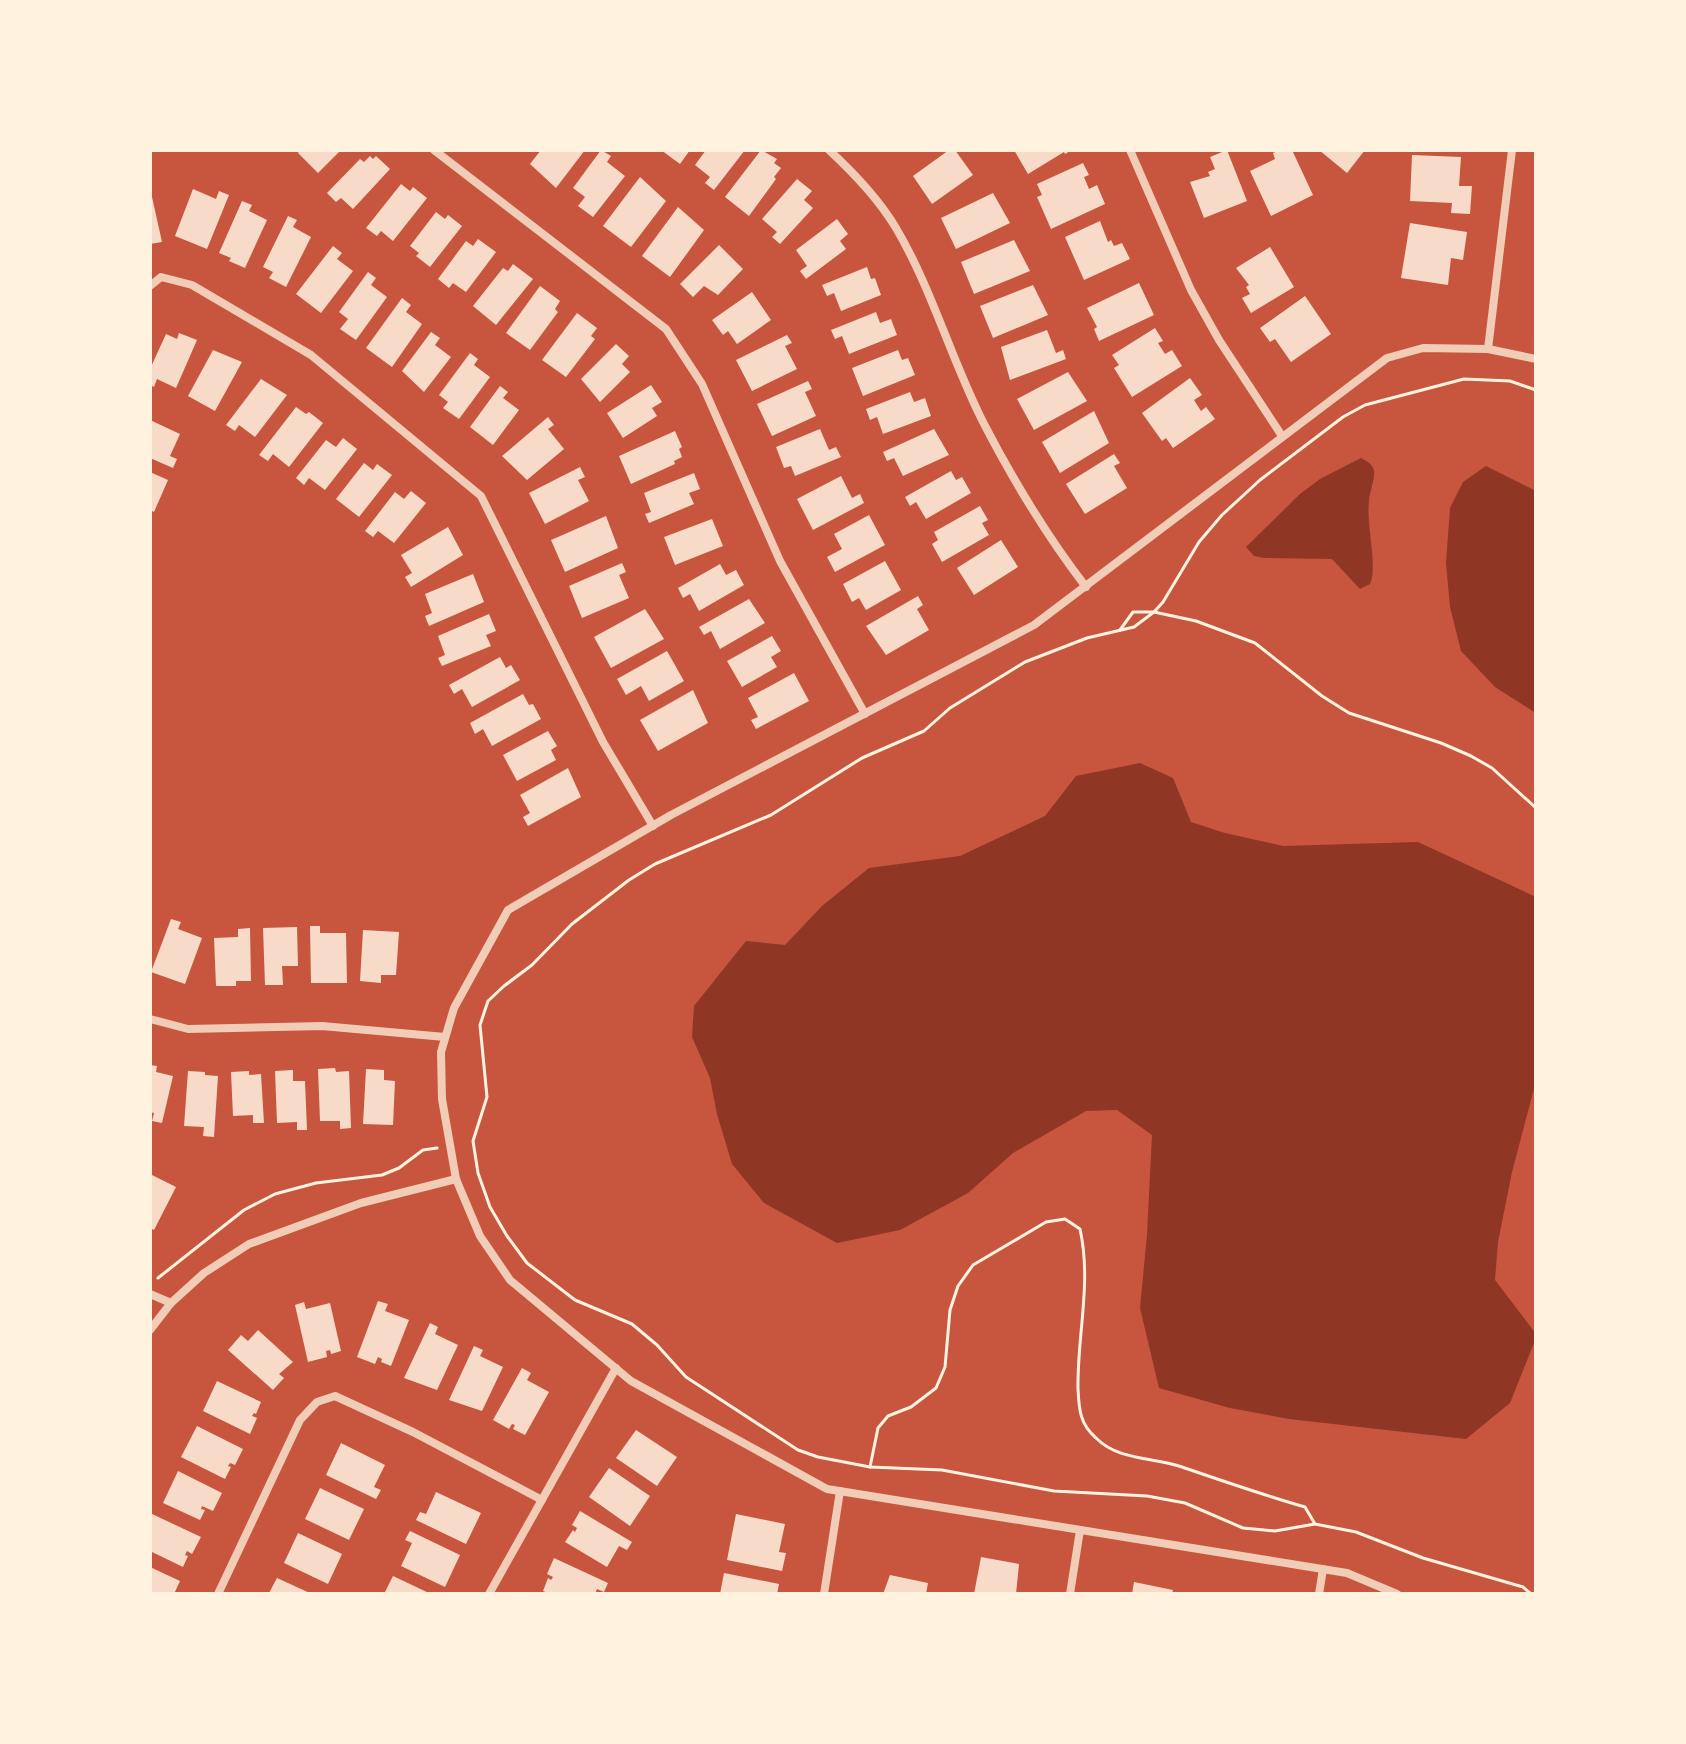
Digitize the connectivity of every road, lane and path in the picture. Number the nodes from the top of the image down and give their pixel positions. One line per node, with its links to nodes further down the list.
1 (434, 150): 13 (street)
2 (829, 150): 10 (street)
3 (1130, 150): 9 (street)
4 (1512, 150): 6 (street)
5 (150, 286): 15 (street)
6 (1488, 349): 7 (street); 9 (street)
7 (1536, 359)
8 (1536, 390): 11 (path)
9 (1282, 436): 10 (street)
10 (1086, 587): 13 (street)
11 (1154, 612): 12 (path); 12 (path); 14 (path)
12 (1119, 632): 18 (path)
13 (865, 714): 15 (street)
14 (1536, 808)
15 (653, 826): 17 (street)
16 (150, 1019): 17 (street)
17 (445, 1037): 19 (street)
18 (473, 1141): 19 (path); 26 (path)
19 (451, 1147): 20 (street); 21 (path)
20 (456, 1179): 23 (street); 25 (street)
21 (158, 1278)
22 (150, 1294): 23 (street)
23 (171, 1303): 24 (street)
24 (150, 1330)
25 (616, 1368): 27 (street); 28 (street)
26 (870, 1467): 29 (path); 29 (path)
27 (840, 1491): 30 (street); 34 (street)
28 (542, 1500): 32 (street); 33 (street)
29 (1315, 1524): 38 (path)
30 (1080, 1530): 31 (street); 35 (street)
31 (1323, 1569): 36 (street); 37 (street)
32 (218, 1594)
33 (489, 1594)
34 (824, 1594)
35 (1070, 1594)
36 (1319, 1594)
37 (1397, 1594)
38 (1531, 1594)

